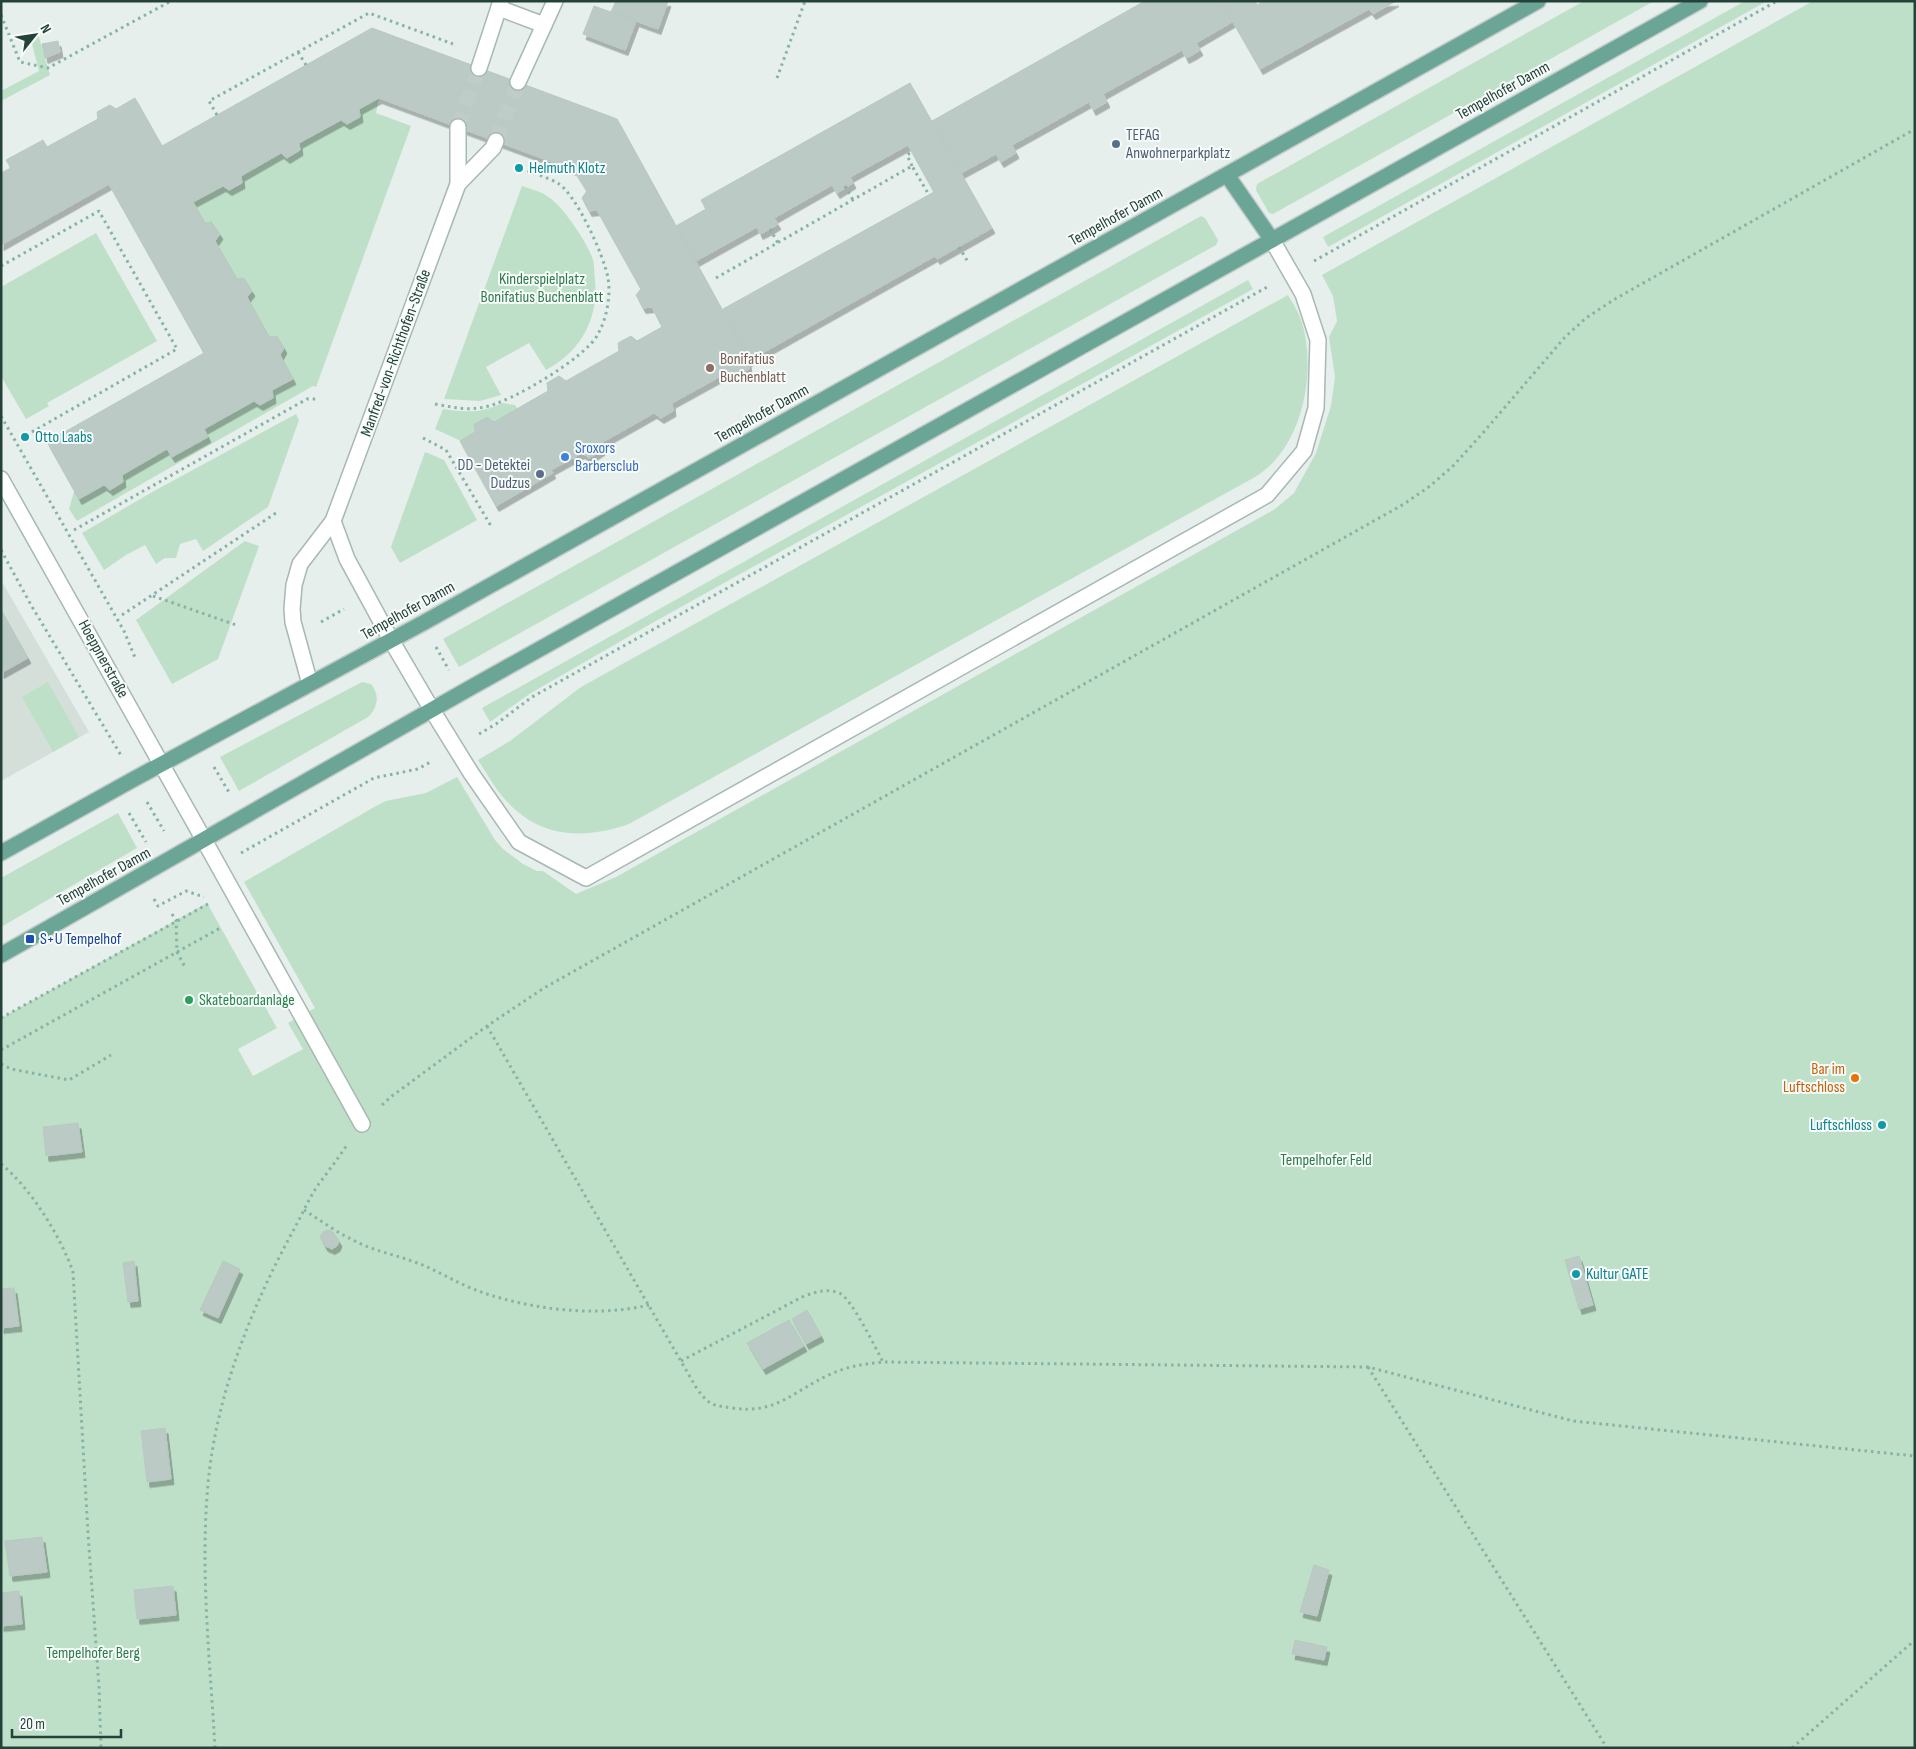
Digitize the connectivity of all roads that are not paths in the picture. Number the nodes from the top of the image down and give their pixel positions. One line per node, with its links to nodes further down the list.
1 (555, 1): 5 (street)
2 (1538, 1): 10 (main road, Tempelhofer Damm)
3 (1700, 1): 12 (main road, Tempelhofer Damm)
4 (500, 5): 5 (street); 6 (street)
5 (544, 25): 7 (street)
6 (479, 68)
7 (518, 82)
8 (458, 127): 11 (street, Manfred-von-Richthofen-Straße)
9 (496, 140): 11 (street, Manfred-von-Richthofen-Straße)
10 (1227, 175): 12 (main road); 15 (main road, Tempelhofer Damm)
11 (458, 184): 14 (street, Manfred-von-Richthofen-Straße)
12 (1272, 240): 17 (main road, Tempelhofer Damm); 17 (street)
13 (1, 479): 18 (street, Hoeppnerstraße)
14 (333, 521): 15 (street); 16 (street, Manfred-von-Richthofen-Straße)
15 (392, 640): 16 (main road, Tempelhofer Damm); 17 (street)
16 (310, 684): 18 (main road, Tempelhofer Damm)
17 (432, 710): 19 (main road, Tempelhofer Damm)
18 (162, 764): 19 (street, Hoeppnerstraße); 20 (main road, Tempelhofer Damm)
19 (204, 840): 21 (main road, Tempelhofer Damm); 22 (street, Hoeppnerstraße)
20 (1, 853)
21 (1, 955)
22 (362, 1124)

